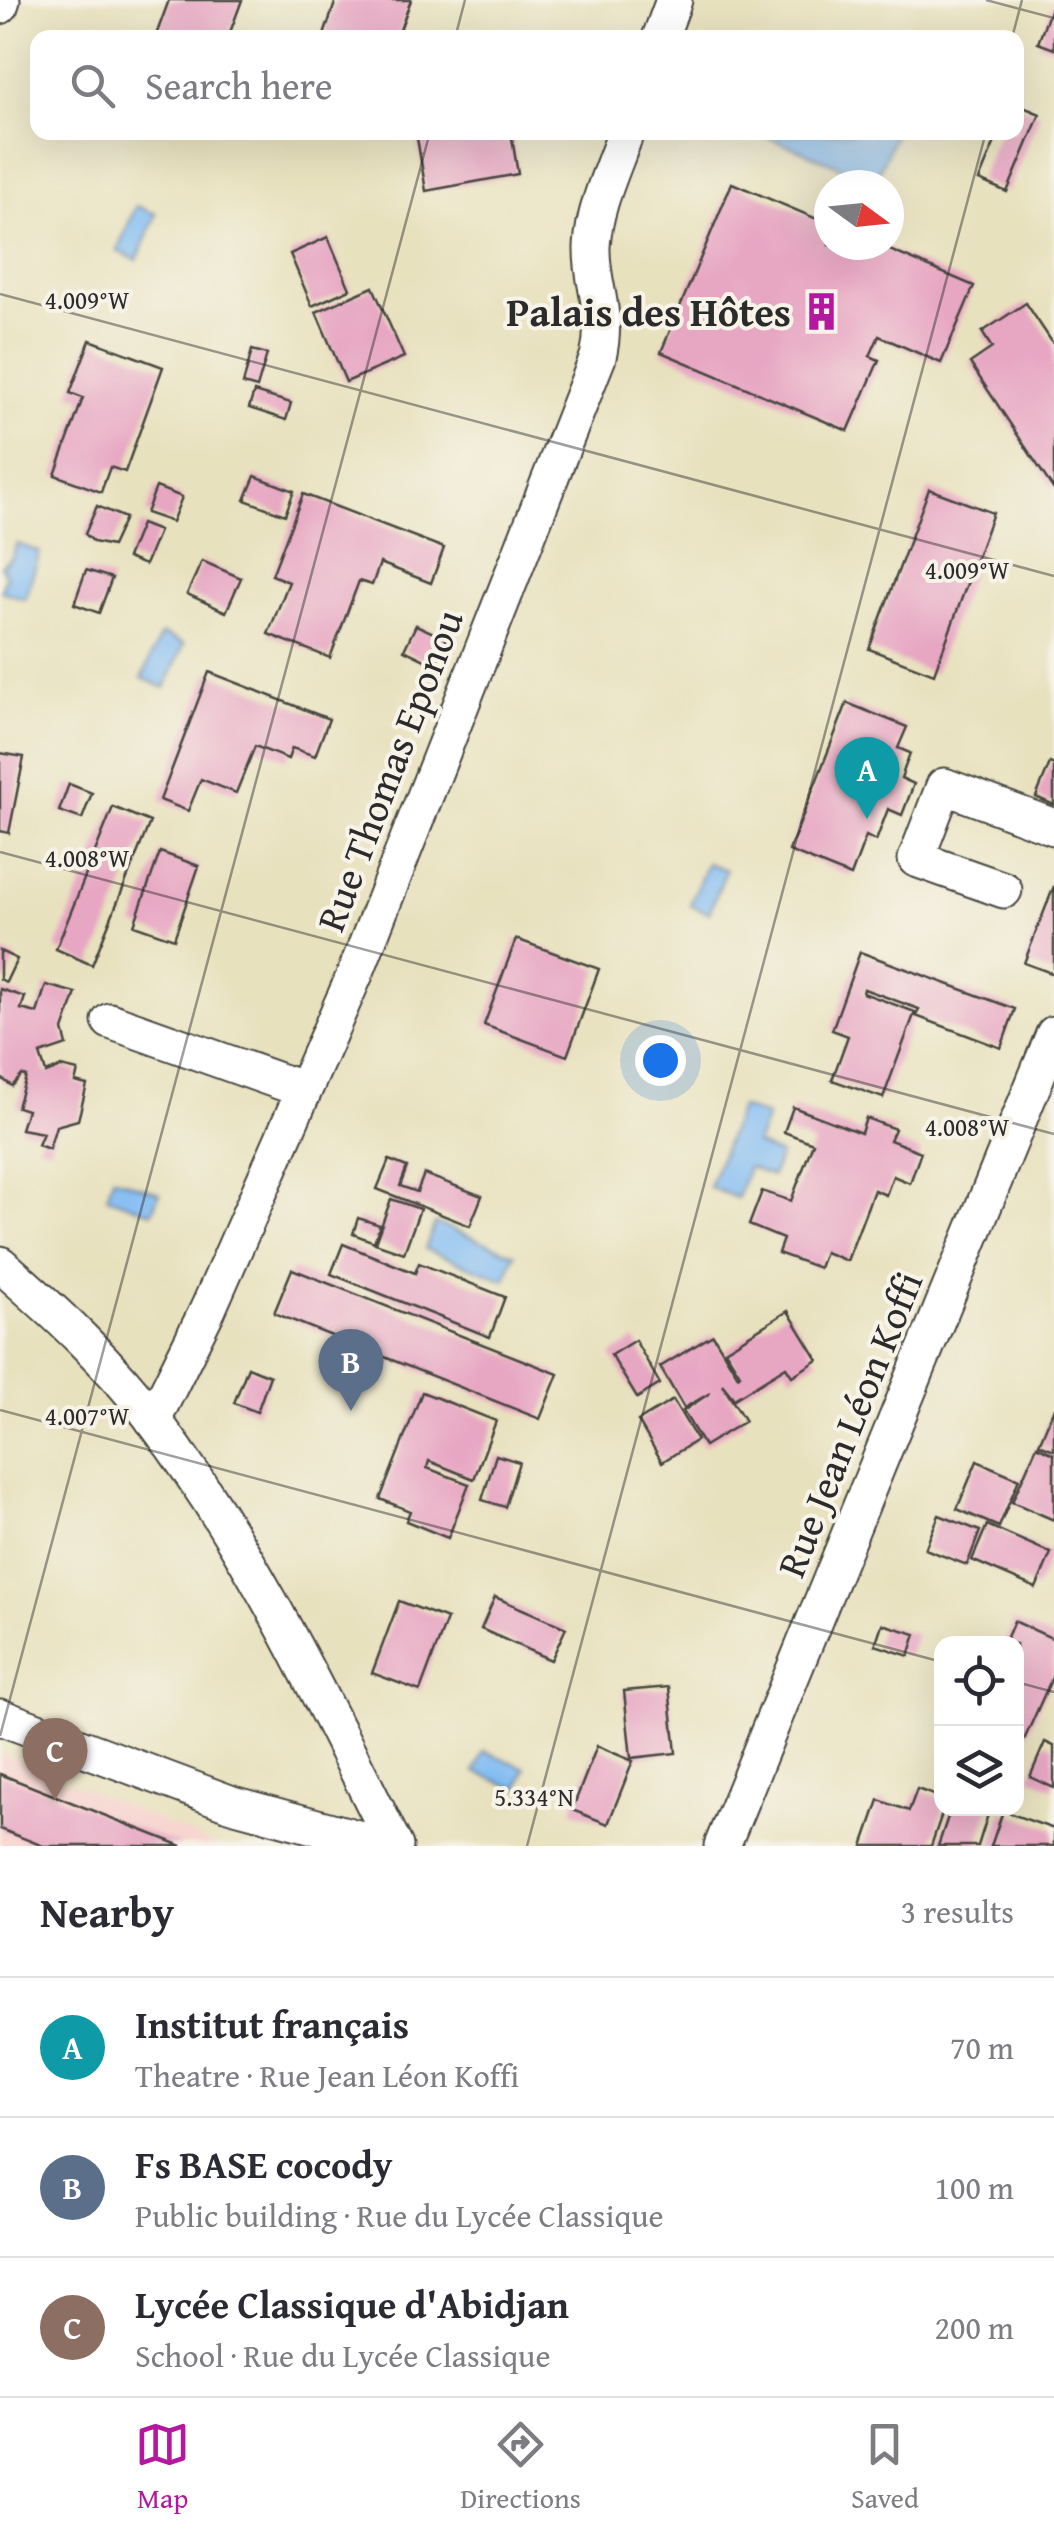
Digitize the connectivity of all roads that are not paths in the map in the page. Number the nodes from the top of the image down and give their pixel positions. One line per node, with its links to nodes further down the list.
1 (674, 0): 2 (street)
2 (663, 30)
3 (623, 140): 8 (street, Rue Thomas Eponou)
4 (1054, 827): 5 (street)
5 (1004, 890)
6 (110, 1021): 8 (street)
7 (1054, 1034): 14 (street, Rue Jean Léon Koffi)
8 (304, 1090): 10 (street, Rue Thomas Eponou)
9 (0, 1264): 10 (street)
10 (153, 1420): 13 (street)
11 (0, 1717): 12 (street)
12 (387, 1846)
13 (395, 1846)
14 (722, 1846)

